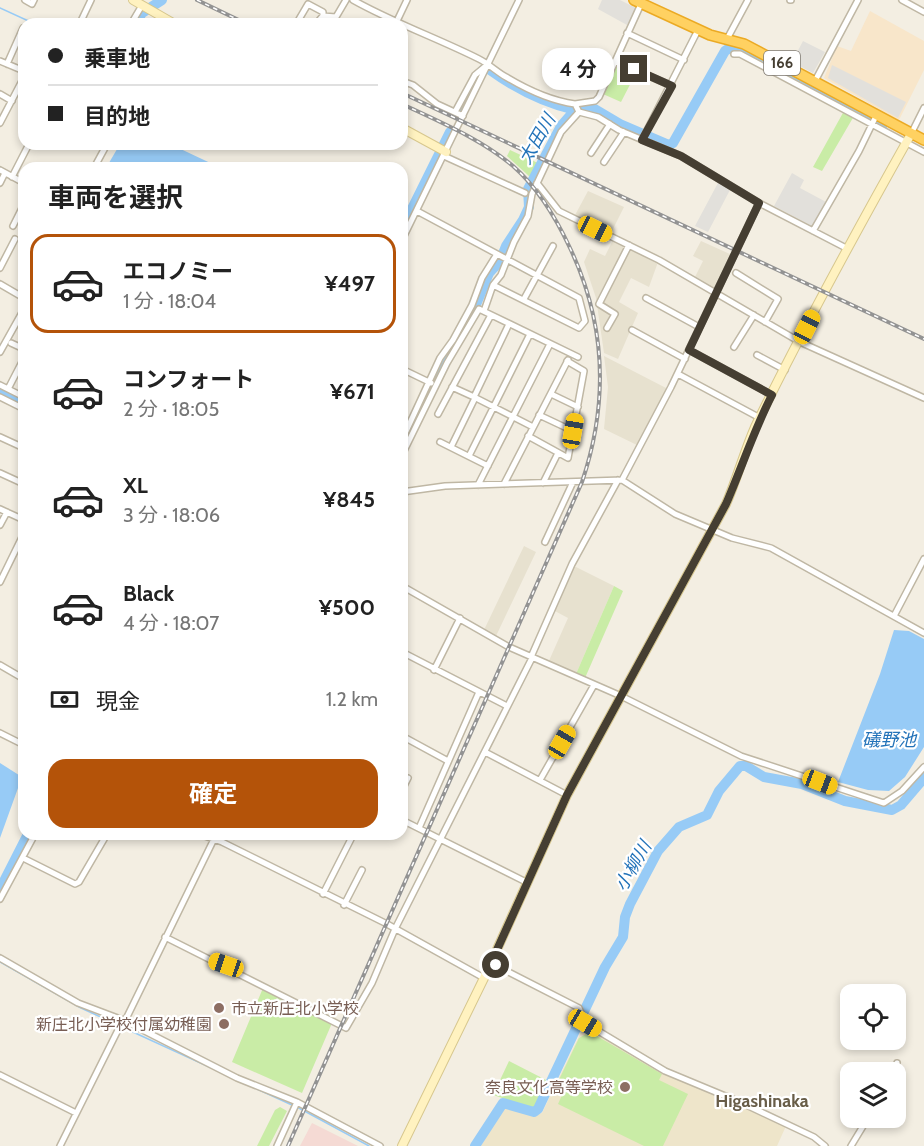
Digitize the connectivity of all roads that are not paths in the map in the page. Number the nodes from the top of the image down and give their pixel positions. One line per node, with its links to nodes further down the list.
1 (25, 0): 2 (street)
2 (34, 0)
3 (92, 0): 16 (street)
4 (133, 0): 13 (street)
5 (346, 0): 15 (street)
6 (353, 0): 20 (street)
7 (407, 0): 21 (street)
8 (519, 0): 32 (street)
9 (748, 0): 26 (street)
10 (858, 0): 35 (street)
11 (636, 1): 23 (highway, 166); 24 (street)
12 (906, 1): 14 (street)
13 (141, 7): 17 (street); 18 (street)
14 (924, 12)
15 (323, 16): 19 (street)
16 (83, 18)
17 (135, 18)
18 (163, 18)
19 (300, 18)
20 (387, 18)
21 (398, 18)
22 (408, 26): 32 (street)
23 (698, 30): 26 (highway, 166); 28 (street)
24 (627, 33): 28 (street); 30 (street)
25 (18, 39): 31 (street)
26 (727, 39): 34 (highway, 166)
27 (734, 54): 34 (street)
28 (684, 60): 37 (street)
29 (0, 61): 31 (street)
30 (615, 61): 37 (street); 41 (street)
31 (7, 64): 33 (street)
32 (489, 64): 41 (street); 44 (street); 46 (street)
33 (18, 69)
34 (801, 80): 35 (highway, 166); 42 (street)
35 (815, 81): 42 (highway, 166)
36 (408, 84): 44 (street)
37 (672, 86): 53 (street)
38 (18, 89): 40 (street)
39 (0, 94): 40 (street)
40 (12, 101): 48 (street)
41 (575, 104): 45 (street)
42 (852, 108): 47 (highway, 166)
43 (924, 108): 52 (street)
44 (456, 112): 46 (street)
45 (579, 112): 49 (street); 64 (street)
46 (463, 116): 55 (street)
47 (874, 120): 52 (highway, 166); 71 (street)
48 (0, 123)
49 (610, 124): 51 (street); 57 (street)
50 (408, 132): 55 (street)
51 (624, 132): 53 (street); 58 (street)
52 (908, 139): 54 (highway, 166); 56 (street); 75 (street)
53 (642, 140): 66 (street)
54 (924, 140)
55 (443, 152): 65 (street); 67 (street)
56 (924, 152)
57 (590, 153)
58 (604, 162)
59 (18, 165): 61 (street)
60 (3, 172): 61 (street); 63 (street)
61 (12, 177): 62 (street)
62 (18, 180)
63 (0, 183)
64 (537, 183): 73 (street); 77 (street)
65 (525, 193)
66 (759, 203): 71 (street); 84 (street)
67 (417, 211): 70 (street); 76 (street)
68 (18, 216): 69 (street)
69 (13, 226)
70 (408, 228)
71 (813, 231): 75 (street)
72 (15, 239): 78 (street)
73 (629, 245): 84 (street); 94 (street)
74 (553, 246): 80 (street)
75 (848, 249): 98 (street)
76 (497, 254): 77 (street); 113 (street)
77 (506, 258): 80 (street); 82 (street)
78 (0, 268)
79 (736, 273): 91 (street)
80 (537, 274): 86 (street); 86 (street)
81 (0, 284): 83 (street)
82 (493, 285): 86 (street); 87 (street)
83 (18, 294)
84 (715, 294): 89 (street); 93 (street)
85 (646, 298): 93 (street)
86 (524, 299)
87 (484, 311): 88 (street); 115 (street)
88 (491, 315): 92 (street); 116 (street)
89 (754, 315): 91 (street); 101 (street)
90 (18, 320): 103 (street)
91 (765, 322): 98 (street)
92 (509, 324): 96 (street); 122 (street)
93 (699, 327): 102 (street)
94 (607, 328)
95 (632, 330): 107 (street)
96 (530, 334): 99 (street); 126 (street)
97 (11, 342): 100 (street)
98 (800, 342): 110 (street); 123 (street)
99 (550, 344): 104 (street); 129 (street)
100 (18, 346)
101 (734, 347)
102 (689, 350): 107 (street); 120 (street)
103 (0, 352)
104 (571, 354): 106 (street); 108 (street)
105 (758, 355): 110 (street)
106 (578, 357)
107 (685, 359): 112 (street)
108 (567, 361): 119 (street); 125 (street)
109 (18, 370): 117 (street)
110 (785, 370): 120 (street)
111 (408, 372): 113 (street)
112 (678, 374): 130 (street); 144 (street)
113 (429, 382): 115 (street); 131 (street)
114 (0, 385): 117 (street)
115 (435, 386): 136 (street)
116 (452, 387): 122 (street); 127 (street)
117 (8, 389): 118 (street)
118 (18, 394)
119 (551, 394): 125 (street); 128 (street)
120 (772, 395): 130 (street)
121 (0, 397): 124 (street)
122 (475, 398): 126 (street); 139 (street)
123 (924, 398)
124 (18, 406)
125 (578, 407): 133 (street)
126 (494, 408): 129 (street); 141 (street)
127 (438, 414)
128 (539, 416): 132 (street); 133 (street)
129 (513, 417): 132 (street); 142 (street)
130 (760, 418): 155 (street)
131 (408, 427)
132 (533, 427): 135 (street)
133 (573, 431): 140 (street)
134 (0, 436): 138 (street)
135 (528, 436): 140 (street); 148 (street)
136 (408, 442)
137 (440, 442): 139 (street)
138 (18, 445)
139 (451, 447): 141 (street)
140 (558, 453): 147 (street)
141 (469, 456): 142 (street)
142 (488, 466): 149 (street)
143 (0, 472): 145 (street)
144 (620, 480): 146 (street); 155 (street); 165 (street)
145 (18, 481)
146 (573, 482): 147 (street); 156 (street)
147 (543, 483): 148 (street)
148 (504, 484): 149 (street)
149 (478, 485): 150 (street)
150 (408, 491)
151 (0, 509): 152 (street)
152 (7, 512): 153 (street); 154 (street)
153 (18, 517)
154 (0, 525)
155 (711, 530): 161 (street); 171 (street)
156 (545, 542)
157 (18, 545): 159 (street)
158 (924, 559): 161 (street)
159 (0, 582)
160 (408, 589): 162 (street)
161 (894, 616): 163 (street)
162 (460, 618): 165 (street); 167 (street)
163 (924, 633)
164 (408, 655): 167 (street)
165 (531, 657): 169 (street); 172 (street)
166 (0, 665): 168 (street)
167 (434, 670): 170 (street)
168 (18, 676)
169 (594, 685): 171 (street); 179 (street)
170 (479, 692): 172 (street); 177 (street)
171 (621, 696): 178 (street); 180 (street)
172 (507, 706): 176 (street)
173 (0, 733): 175 (street)
174 (408, 739): 177 (street)
175 (18, 742)
176 (485, 752): 179 (street); 188 (street)
177 (448, 761): 182 (street)
178 (924, 767)
179 (540, 780): 180 (street)
180 (567, 795): 191 (street)
181 (408, 823): 182 (street)
182 (419, 828): 188 (street)
183 (31, 840): 189 (street)
184 (104, 840): 189 (street)
185 (215, 840): 196 (street)
186 (220, 840): 192 (street)
187 (350, 840): 192 (street)
188 (440, 840): 191 (street); 195 (street)
189 (23, 858): 193 (street)
190 (362, 870): 194 (street)
191 (526, 882): 198 (street)
192 (323, 894): 194 (street)
193 (0, 899)
194 (344, 905): 195 (street)
195 (395, 929): 196 (street); 199 (street)
196 (165, 937): 200 (street)
197 (0, 958): 200 (street)
198 (491, 963): 199 (street); 209 (street)
199 (484, 978): 208 (street)
200 (124, 1020): 202 (street); 203 (street)
201 (0, 1075): 203 (street)
202 (297, 1102): 206 (street); 207 (street)
203 (76, 1113): 205 (street)
204 (862, 1128): 210 (street)
205 (60, 1146)
206 (277, 1146)
207 (380, 1146)
208 (402, 1146)
209 (825, 1146)
210 (851, 1146)

